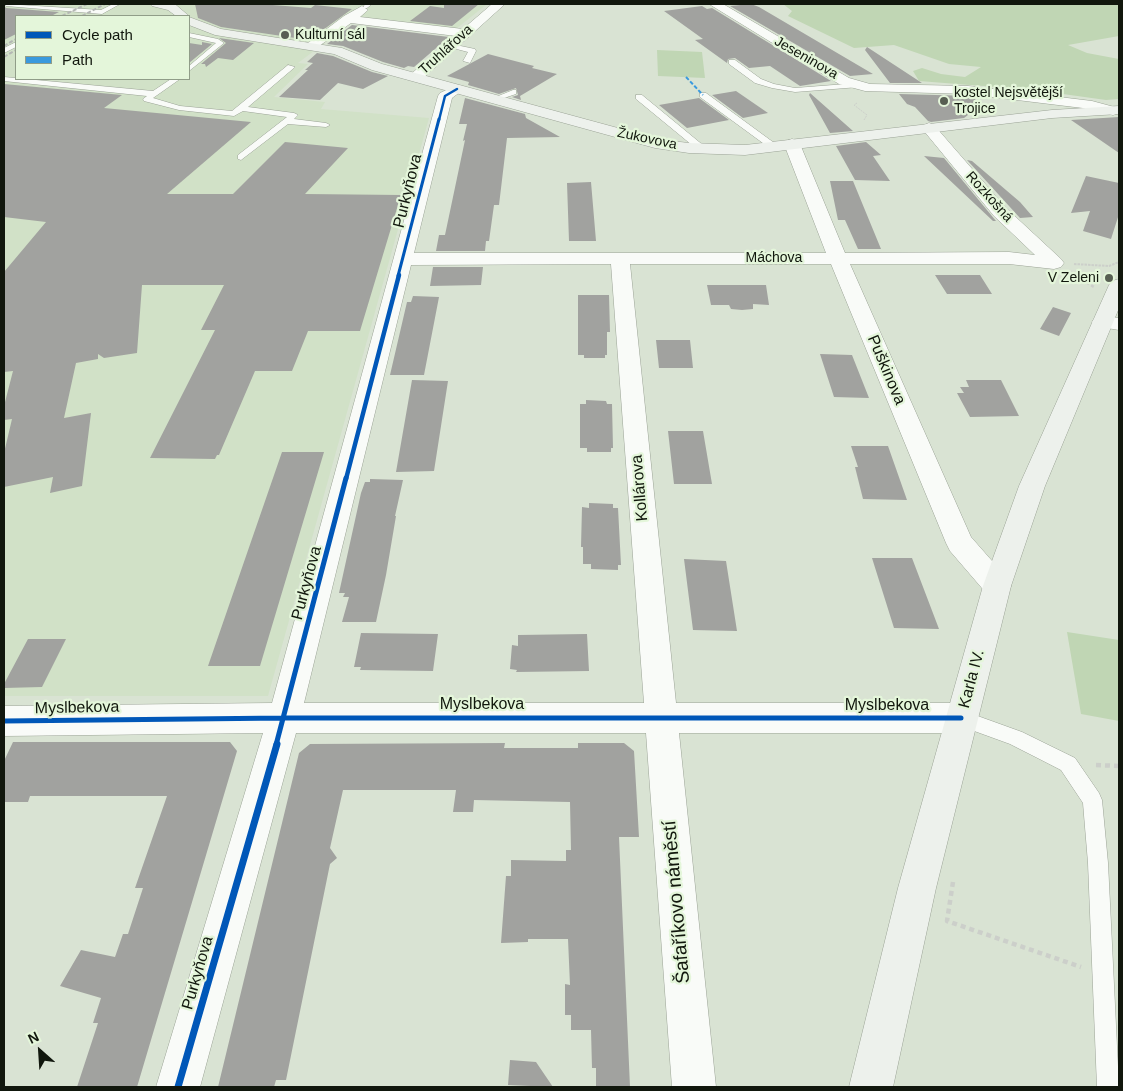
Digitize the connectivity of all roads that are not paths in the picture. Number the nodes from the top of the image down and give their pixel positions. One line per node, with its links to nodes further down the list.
1 (6, 4): 7 (lane)
2 (117, 4): 8 (lane)
3 (156, 4): 10 (street)
4 (499, 4): 13 (street, Truhlářova)
5 (716, 4): 28 (street, Jeseninova)
6 (367, 6): 11 (street)
7 (84, 10): 8 (lane); 9 (lane)
8 (100, 14)
9 (75, 15)
10 (182, 15)
11 (348, 19): 13 (street); 16 (street)
12 (190, 21): 16 (street, Žukovova)
13 (465, 33): 17 (street, Truhlářova)
14 (190, 35): 22 (lane)
15 (15, 45): 18 (lane)
16 (310, 46): 23 (street, Žukovova)
17 (451, 46): 19 (lane); 23 (street, Truhlářova)
18 (4, 51)
19 (467, 61)
20 (732, 62): 28 (lane)
21 (291, 67): 35 (lane)
22 (190, 69)
23 (416, 77): 29 (street, Žukovova)
24 (25, 80): 27 (lane)
25 (84, 80): 27 (lane)
26 (175, 80): 31 (lane)
27 (76, 85): 31 (lane)
28 (859, 85): 36 (street, Jeseninova)
29 (457, 89): 34 (street, Žukovova); 44 (street, Purkyňova)
30 (513, 92): 34 (lane)
31 (155, 94): 35 (lane)
32 (703, 96): 40 (lane)
33 (639, 97): 41 (lane)
34 (495, 99): 41 (street, Žukovova)
35 (241, 108): 37 (lane)
36 (1116, 110): 39 (street, Žukovova)
37 (286, 121): 38 (lane); 42 (lane)
38 (326, 125)
39 (929, 128): 40 (street, Žukovova); 46 (street, Rozkošná)
40 (783, 146): 41 (street, Žukovova); 43 (street, Puškinova)
41 (702, 148)
42 (241, 158)
43 (838, 258): 45 (street, Máchova); 46 (street, Máchova); 48 (street, Puškinova)
44 (404, 259): 45 (street, Máchova); 49 (street, Purkyňova)
45 (620, 259): 50 (street, Kollárova)
46 (1054, 263)
47 (1112, 310): 48 (street, Karla IV.)
48 (997, 586): 51 (street, Karla IV.)
49 (284, 718): 50 (street, Myslbekova); 52 (street, Myslbekova); 53 (street, Purkyňova)
50 (660, 718): 51 (street, Myslbekova); 54 (street, Šafaříkovo náměstí)
51 (961, 718): 55 (street, Karla IV.); 56 (lane)
52 (4, 722)
53 (178, 1087)
54 (694, 1087)
55 (871, 1087)
56 (1109, 1087)

